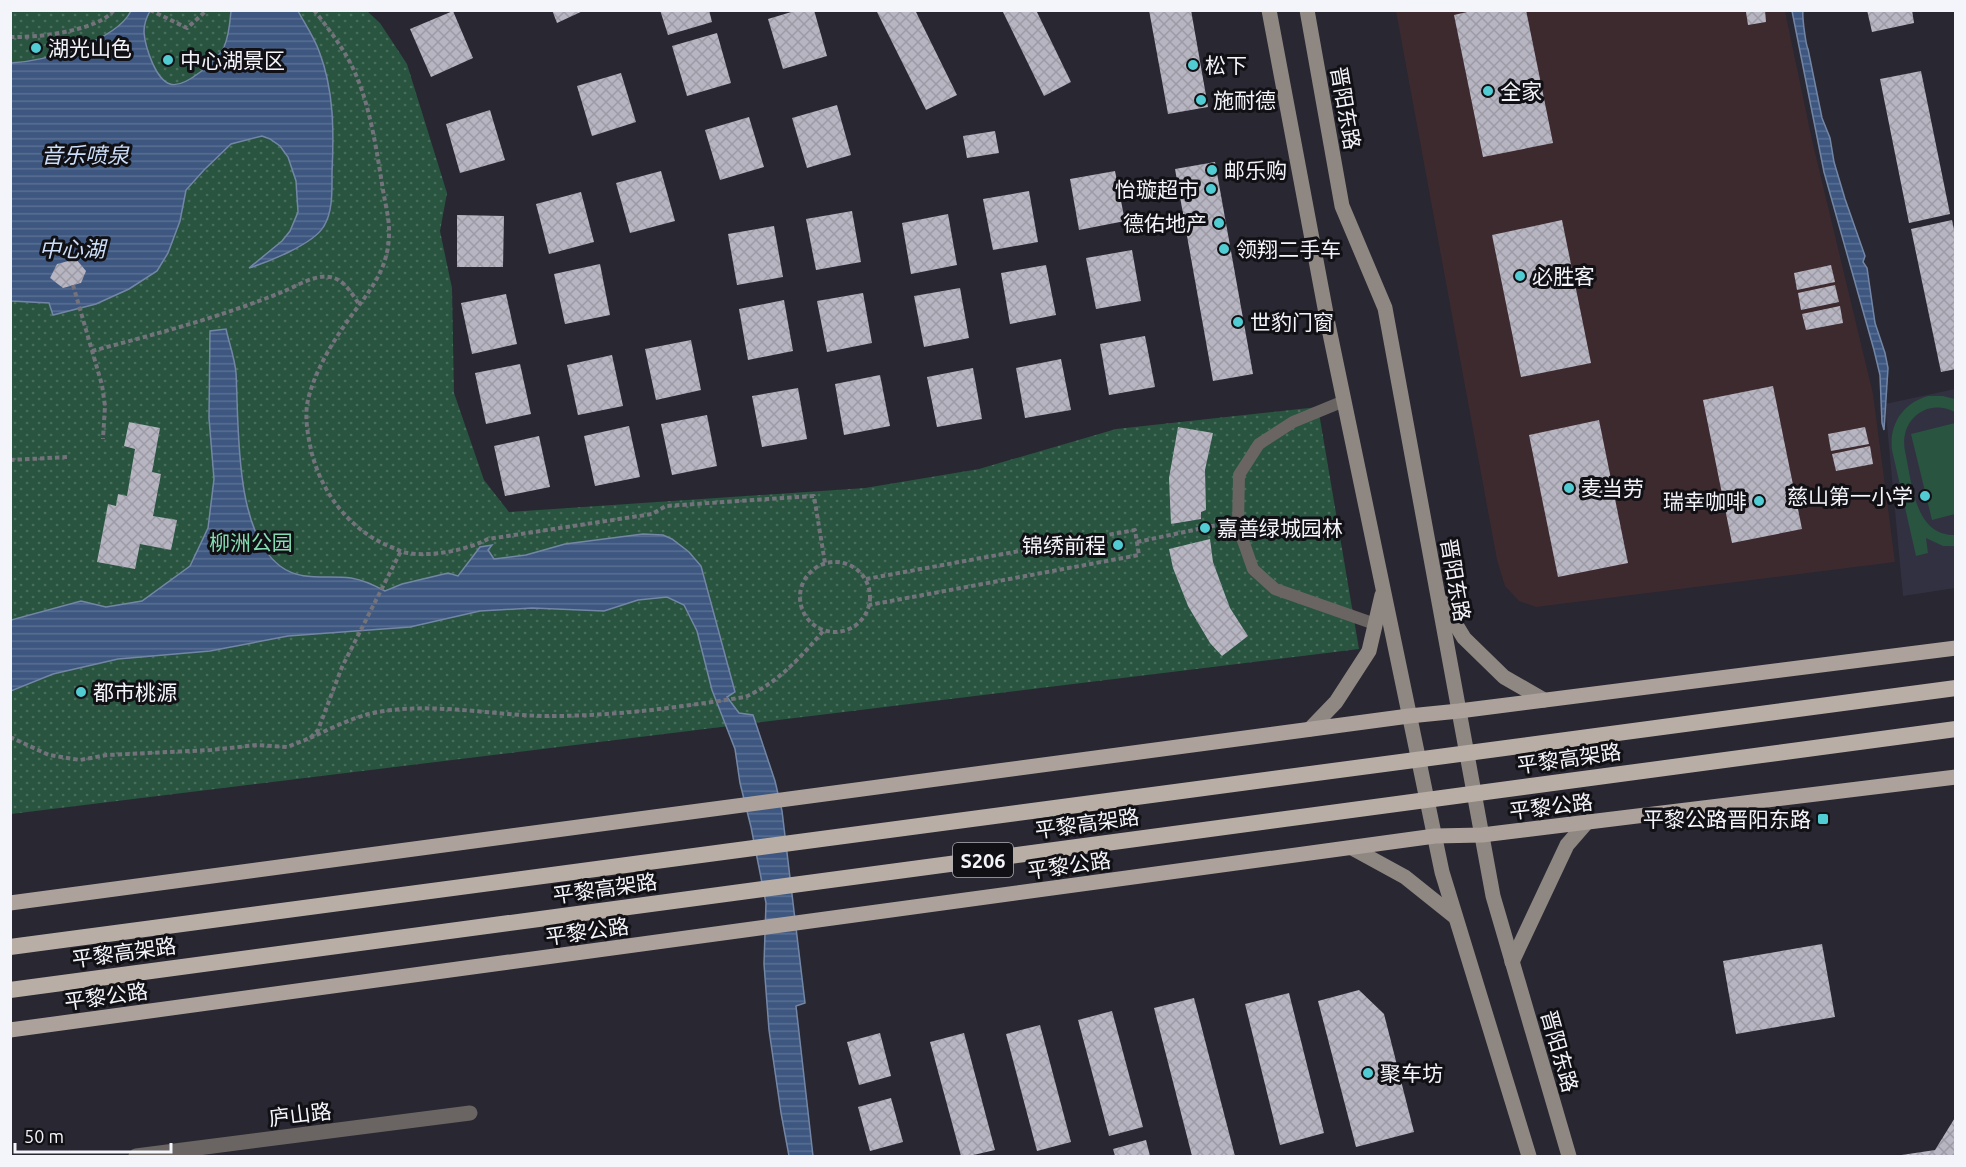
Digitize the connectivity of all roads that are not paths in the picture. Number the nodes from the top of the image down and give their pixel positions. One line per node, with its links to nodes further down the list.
1 (1269, 10): 3 (main road)
2 (1307, 10): 5 (main road, 晋阳东路)
3 (1344, 401): 4 (main road); 6 (lane)
4 (1383, 589): 6 (main road); 11 (main road)
5 (1438, 596): 9 (main road); 10 (main road, 晋阳东路)
6 (1375, 624): 12 (main road)
7 (1956, 648): 9 (main road)
8 (1956, 688): 21 (highway, 平黎高架路 / S206, bridge)
9 (1544, 700): 10 (main road)
10 (1459, 711): 11 (main road); 16 (main road, 晋阳东路)
11 (1409, 716): 12 (main road); 17 (main road)
12 (1310, 729): 19 (main road)
13 (1956, 729): 23 (highway, 平黎高架路 / S206, bridge)
14 (1956, 777): 15 (main road, 平黎公路)
15 (1587, 822): 16 (main road, 平黎公路); 22 (main road)
16 (1482, 835): 17 (main road, 平黎公路); 22 (main road, 晋阳东路)
17 (1435, 836): 18 (main road, 平黎公路); 20 (main road)
18 (1352, 848): 20 (main road); 24 (main road, 平黎公路)
19 (10, 903)
20 (1455, 917): 27 (main road)
21 (10, 947)
22 (1512, 962): 28 (main road, 晋阳东路)
23 (10, 990)
24 (10, 1030)
25 (470, 1113): 26 (street, 庐山路)
26 (136, 1156)
27 (1529, 1156)
28 (1569, 1156)

